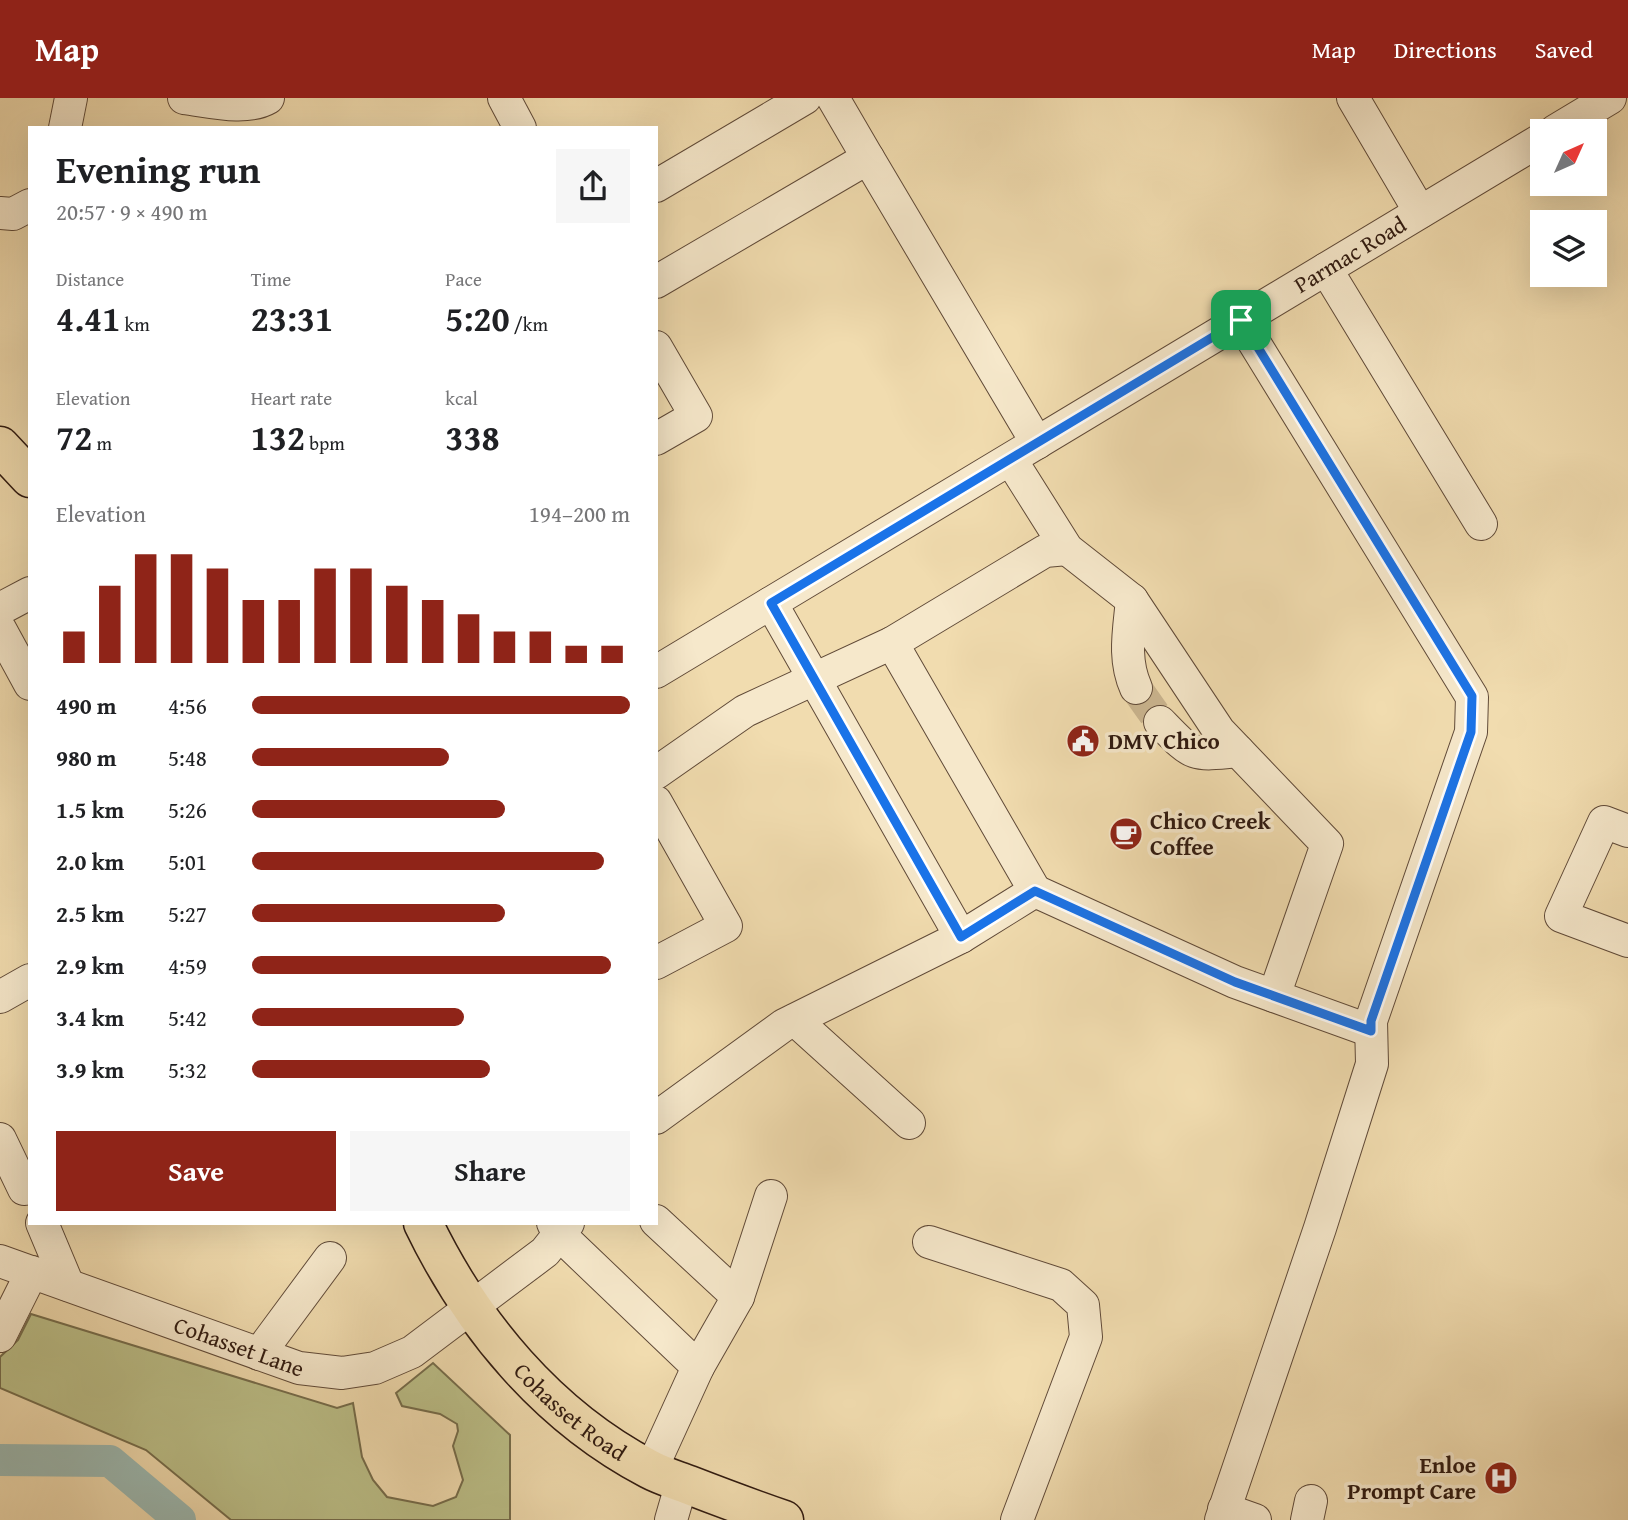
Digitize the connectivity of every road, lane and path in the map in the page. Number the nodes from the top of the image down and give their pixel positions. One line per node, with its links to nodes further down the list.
1 (71, 98): 10 (street)
2 (184, 98): 3 (street)
3 (268, 98)
4 (503, 98): 11 (street)
5 (805, 98): 14 (street)
6 (833, 98): 13 (street)
7 (1353, 98): 16 (street)
8 (1610, 98): 9 (street)
9 (1575, 119)
10 (65, 126)
11 (519, 126)
12 (1530, 146): 16 (street, Parmac Road)
13 (868, 158): 19 (street); 24 (street)
14 (658, 186)
15 (28, 206): 17 (street)
16 (1420, 212): 18 (street, Parmac Road)
17 (0, 214)
18 (1326, 269): 20 (street, Parmac Road); 26 (street)
19 (658, 281)
20 (1241, 320): 24 (street, Parmac Road); 51 (street)
21 (658, 350): 22 (street)
22 (658, 438)
23 (0, 446): 25 (main road)
24 (1024, 452): 27 (street); 30 (street, Parmac Road)
25 (28, 476)
26 (1481, 524)
27 (1067, 549): 29 (street); 33 (street)
28 (28, 594): 31 (street)
29 (1132, 600): 37 (street); 39 (street)
30 (771, 603): 34 (street, Parmac Road); 36 (street)
31 (0, 609)
32 (0, 629): 35 (street)
33 (892, 643): 36 (street); 43 (street)
34 (658, 671)
35 (28, 680)
36 (813, 680): 40 (street); 44 (street)
37 (1136, 688)
38 (1160, 722): 39 (street)
39 (1238, 751): 48 (street)
40 (658, 771)
41 (658, 806): 46 (street)
42 (1628, 831): 45 (street)
43 (1035, 891): 44 (street); 48 (street)
44 (961, 937): 50 (street)
45 (1628, 941)
46 (658, 962)
47 (28, 981): 49 (street)
48 (1274, 996): 51 (street)
49 (0, 997)
50 (795, 1020): 52 (street); 53 (street)
51 (1371, 1031): 72 (street)
52 (658, 1117)
53 (909, 1123)
54 (0, 1139): 55 (street)
55 (18, 1190)
56 (771, 1196): 66 (street)
57 (658, 1223): 66 (street)
58 (43, 1225): 65 (street)
59 (424, 1225): 67 (main road, Cohasset Road)
60 (560, 1227): 67 (street, Cohasset Lane); 70 (street)
61 (929, 1242): 75 (street)
62 (330, 1258): 69 (street)
63 (0, 1261): 64 (street, Cohasset Lane)
64 (32, 1272): 65 (street, Cohasset Lane); 68 (street)
65 (68, 1285): 69 (street, Cohasset Lane)
66 (738, 1297): 70 (street)
67 (471, 1309): 69 (street, Cohasset Lane); 71 (main road, Cohasset Road)
68 (0, 1336)
69 (259, 1354)
70 (698, 1367): 71 (street)
71 (666, 1476): 73 (street); 74 (main road, Cohasset Road)
72 (1223, 1515): 76 (street)
73 (671, 1520)
74 (784, 1520)
75 (1017, 1520)
76 (1255, 1520)

